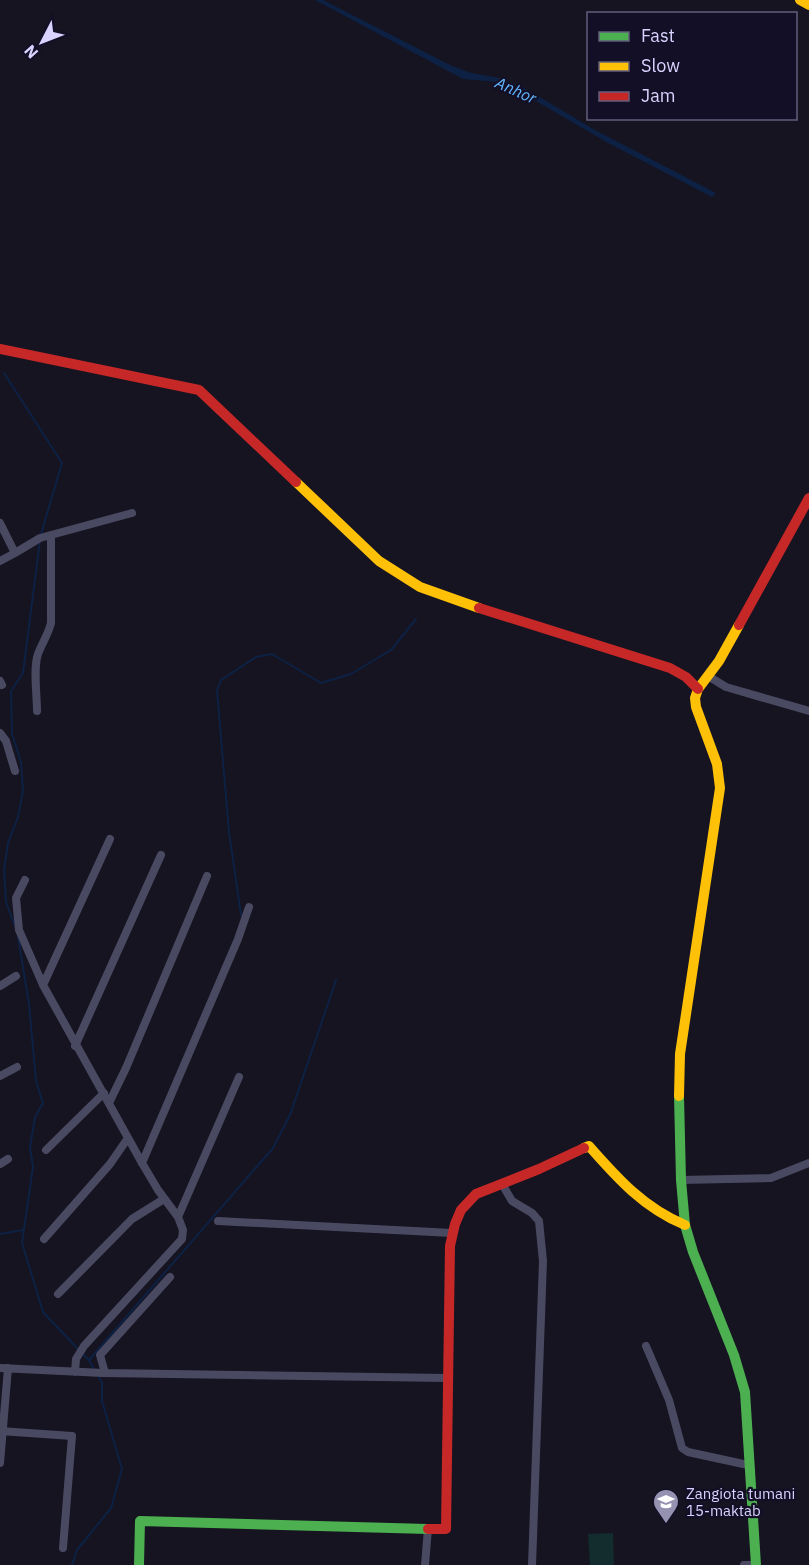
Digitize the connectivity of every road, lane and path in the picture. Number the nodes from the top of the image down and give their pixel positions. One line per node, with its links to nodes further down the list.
1 (800, 0): 2 (street)
2 (809, 4)
3 (0, 350): 11 (street)
4 (809, 498): 10 (street)
5 (132, 513): 7 (street)
6 (0, 523): 8 (street)
7 (51, 535): 8 (street); 12 (street)
8 (15, 553): 9 (street)
9 (0, 561)
10 (708, 676): 11 (street); 13 (street)
11 (698, 688): 36 (street)
12 (37, 711)
13 (809, 711)
14 (0, 733): 15 (street)
15 (15, 771)
16 (110, 838): 22 (street)
17 (161, 855): 24 (street)
18 (207, 876): 29 (street)
19 (25, 880): 22 (street)
20 (249, 908): 35 (street)
21 (16, 976): 23 (street)
22 (43, 985): 24 (street)
23 (0, 986)
24 (75, 1046): 28 (street)
25 (17, 1067): 26 (street)
26 (0, 1076)
27 (239, 1077): 39 (street)
28 (104, 1093): 29 (street); 31 (street)
29 (109, 1103): 30 (street)
30 (128, 1138): 35 (street); 43 (street)
31 (46, 1150)
32 (8, 1159): 34 (street)
33 (809, 1163): 36 (street)
34 (0, 1164)
35 (142, 1164): 38 (street)
36 (681, 1179): 41 (street)
37 (502, 1184): 41 (street); 42 (street); 58 (street)
38 (164, 1199): 39 (street); 45 (street)
39 (178, 1218): 48 (street)
40 (218, 1221): 42 (street)
41 (685, 1225): 53 (street)
42 (452, 1233): 50 (street)
43 (44, 1239)
44 (170, 1277): 49 (street)
45 (58, 1294)
46 (646, 1346): 53 (street)
47 (4, 1368): 48 (street); 51 (street)
48 (75, 1372): 49 (street)
49 (104, 1373): 50 (street)
50 (448, 1378): 54 (street)
51 (1, 1431): 52 (street); 55 (street)
52 (0, 1463)
53 (748, 1465): 60 (street)
54 (428, 1528): 56 (street); 57 (street)
55 (63, 1548)
56 (139, 1565)
57 (425, 1565)
58 (532, 1565)
59 (744, 1565): 60 (street)
60 (756, 1565)

